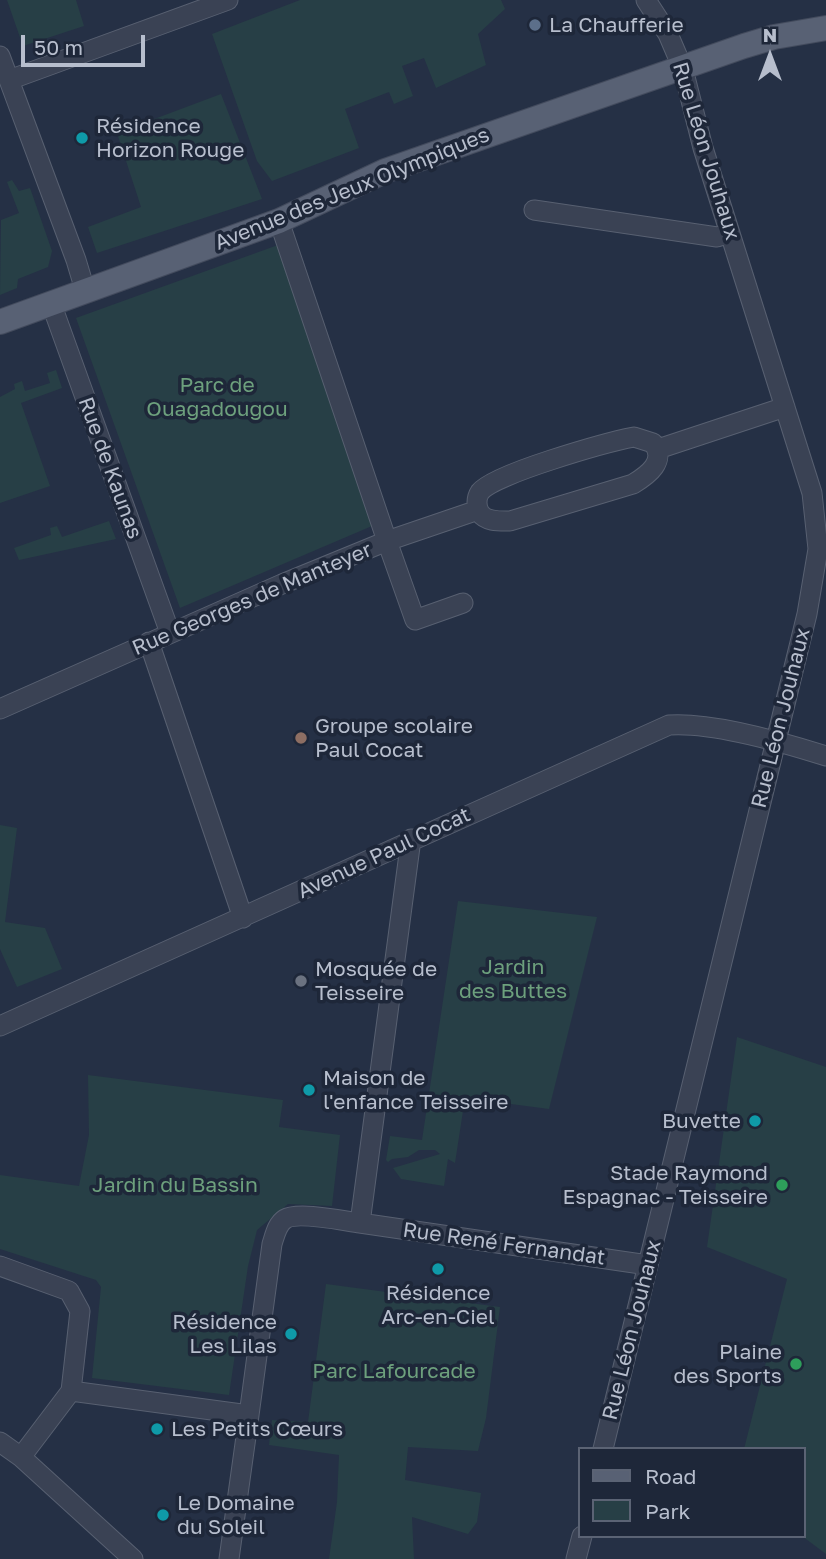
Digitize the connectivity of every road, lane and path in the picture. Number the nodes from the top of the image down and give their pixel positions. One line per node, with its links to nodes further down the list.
1 (228, 0): 6 (street)
2 (646, 0): 5 (street, Rue Léon Jouhaux)
3 (826, 28): 5 (main road, Avenue des Jeux Olympiques)
4 (0, 56): 6 (street)
5 (683, 69): 8 (main road, Avenue des Jeux Olympiques); 9 (street, Rue Léon Jouhaux)
6 (9, 80): 10 (street)
7 (534, 210): 9 (street)
8 (279, 221): 10 (main road, Avenue des Jeux Olympiques); 16 (street, Rue Georges de Manteyer)
9 (730, 233): 13 (street, Rue Léon Jouhaux)
10 (85, 290): 11 (main road, Avenue des Jeux Olympiques)
11 (51, 303): 12 (main road, Avenue des Jeux Olympiques); 18 (street, Rue de Kaunas)
12 (0, 322)
13 (785, 407): 14 (street); 21 (street, Rue Léon Jouhaux)
14 (657, 449): 15 (street); 15 (street)
15 (478, 510): 16 (street)
16 (387, 541): 17 (street); 18 (street, Rue Georges de Manteyer)
17 (463, 603)
18 (170, 633): 19 (street, Rue Georges de Manteyer)
19 (149, 642): 20 (street, Rue Georges de Manteyer); 24 (street)
20 (0, 709)
21 (775, 742): 22 (street, Avenue Paul Cocat); 23 (street, Avenue Paul Cocat); 27 (street, Rue Léon Jouhaux)
22 (826, 757)
23 (411, 839): 24 (street, Avenue Paul Cocat); 26 (street)
24 (243, 918): 25 (street, Avenue Paul Cocat)
25 (0, 1026)
26 (360, 1223): 27 (street, Rue René Fernandat); 30 (street, Rue René Fernandat)
27 (648, 1265): 32 (street, Rue Léon Jouhaux)
28 (0, 1266): 29 (street)
29 (71, 1391): 30 (street); 33 (street)
30 (249, 1415): 36 (street)
31 (0, 1442): 33 (street)
32 (603, 1447)
33 (21, 1457): 35 (street)
34 (581, 1538): 37 (street)
35 (133, 1559)
36 (229, 1559)
37 (576, 1559)

